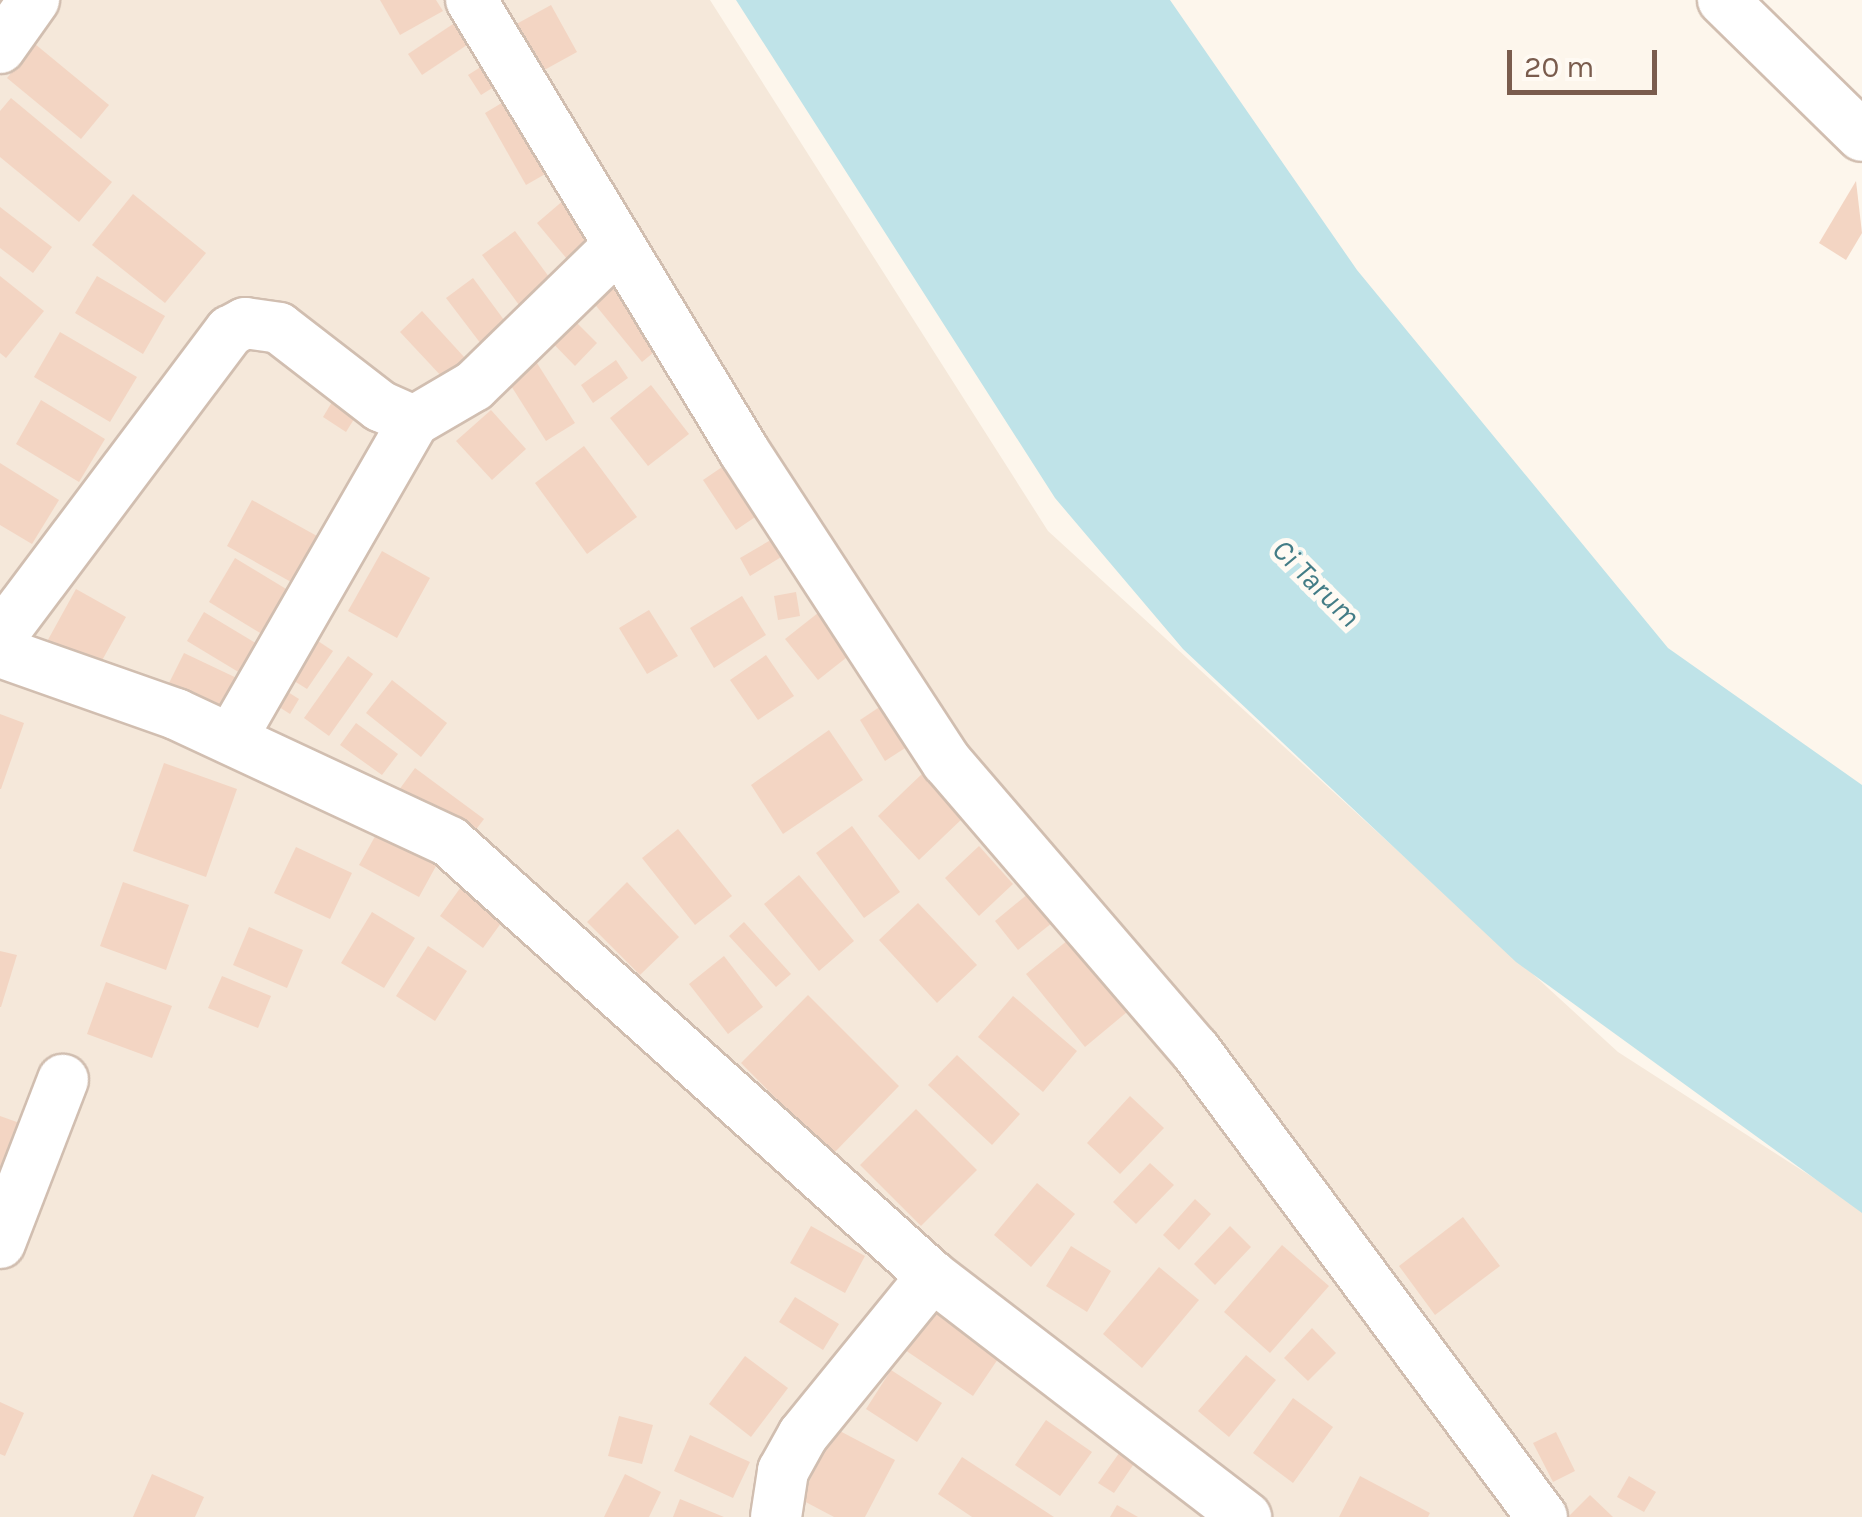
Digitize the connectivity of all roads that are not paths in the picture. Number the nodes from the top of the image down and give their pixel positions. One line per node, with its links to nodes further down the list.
1 (34, 0): 4 (street)
2 (471, 0): 6 (street)
3 (1724, 0): 5 (street)
4 (0, 48)
5 (1862, 136)
6 (618, 246): 7 (street); 16 (street)
7 (414, 421): 8 (street); 10 (street)
8 (0, 637)
9 (0, 652): 10 (street)
10 (231, 739): 13 (street)
11 (63, 1080): 12 (street)
12 (0, 1243)
13 (932, 1276): 14 (street); 15 (street)
14 (782, 1514)
15 (1246, 1517)
16 (1542, 1517)

